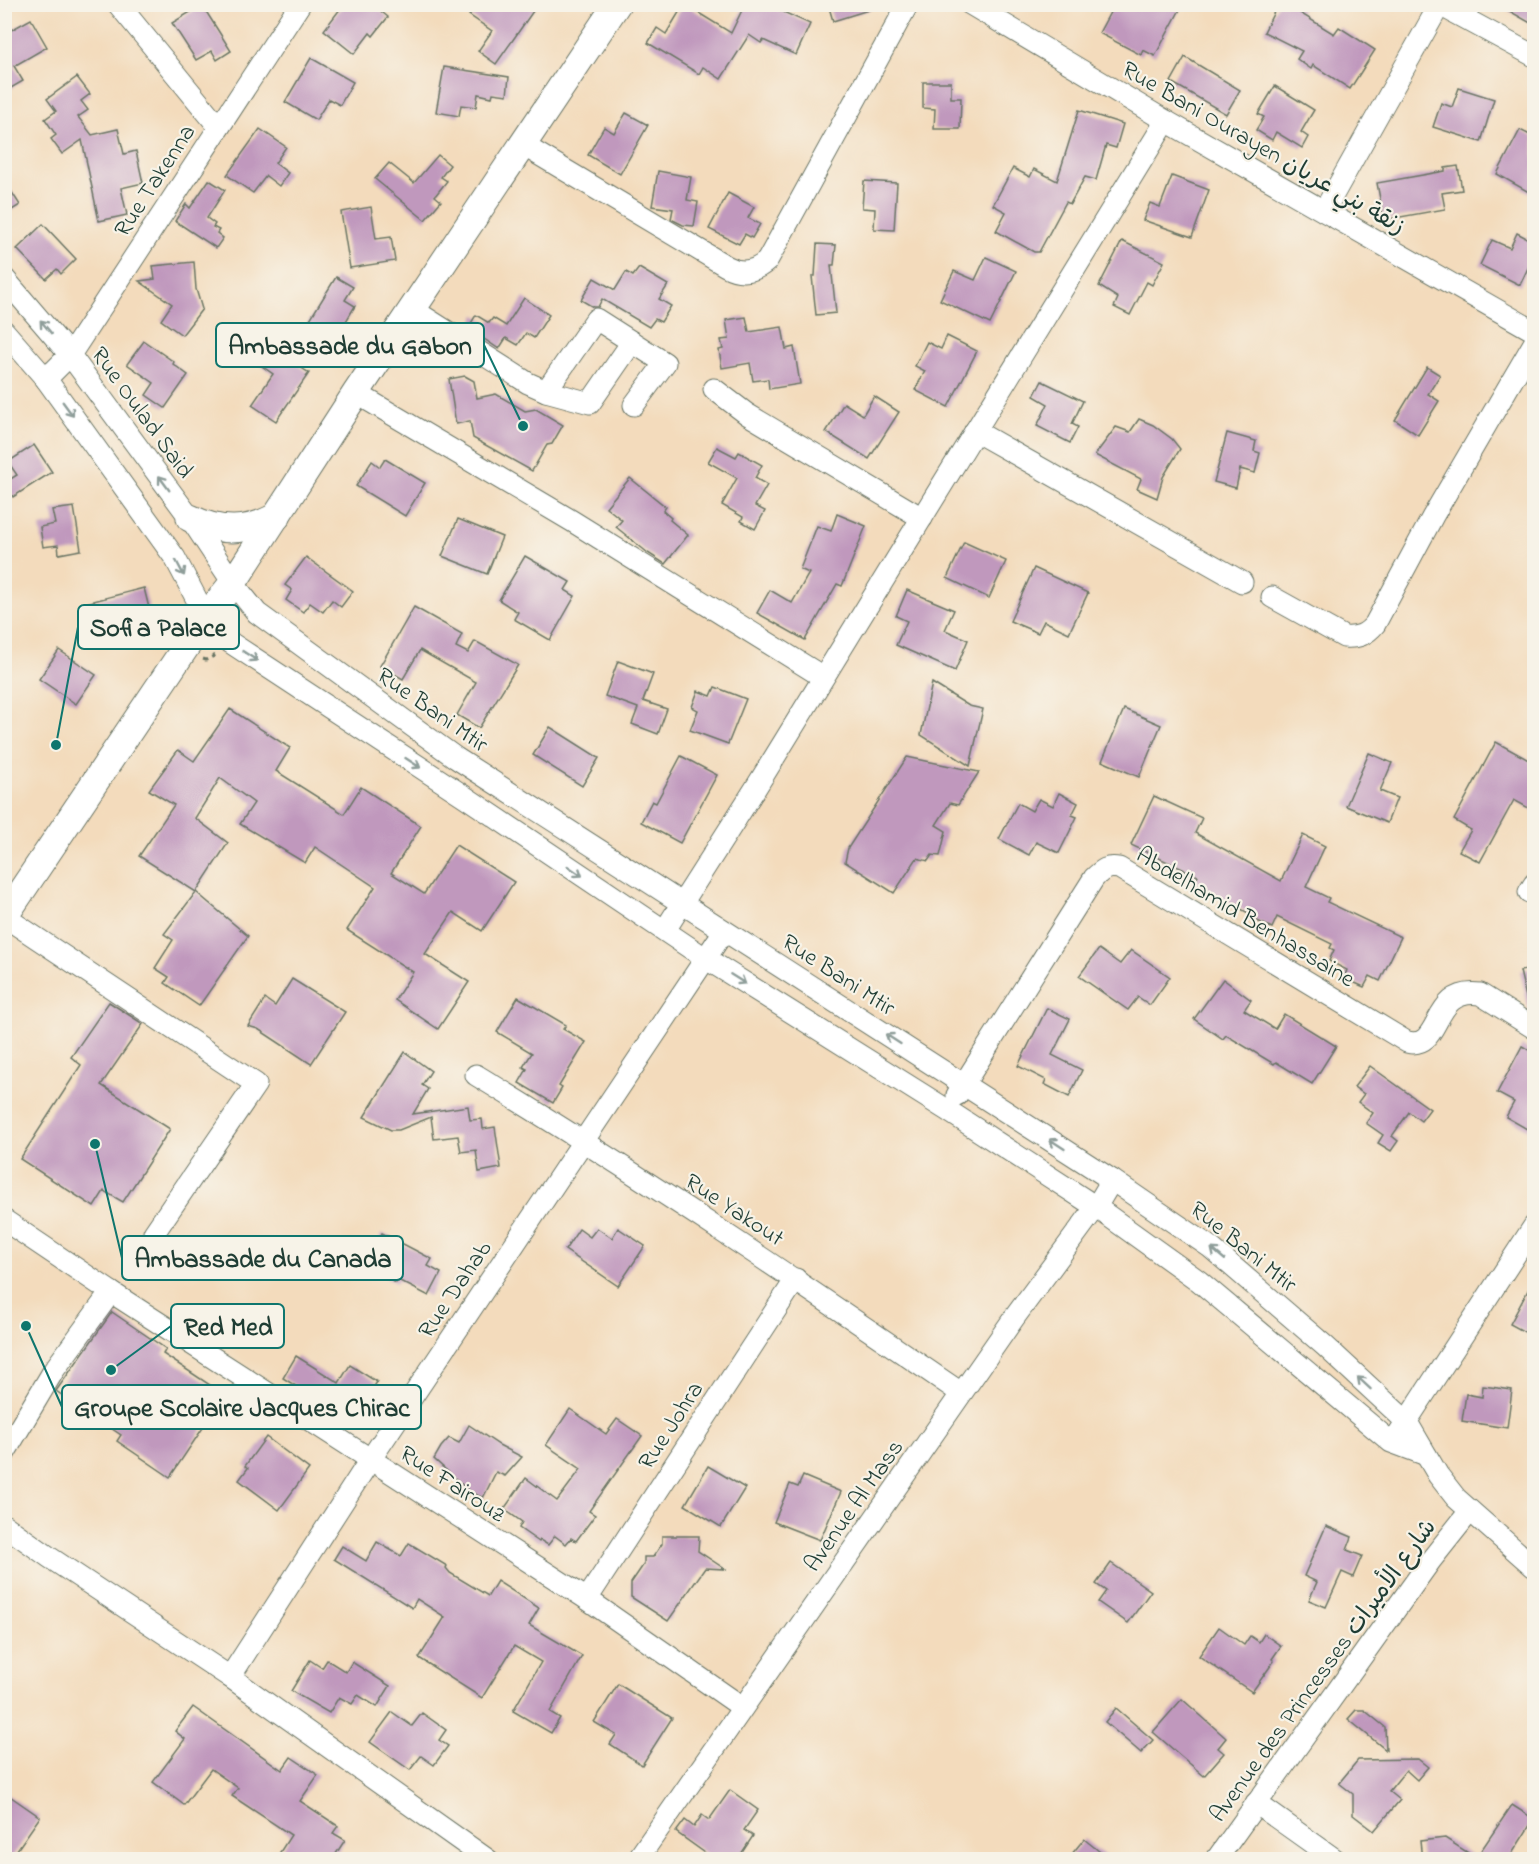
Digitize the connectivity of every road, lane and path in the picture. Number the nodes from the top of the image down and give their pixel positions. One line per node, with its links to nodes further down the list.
1 (118, 4): 9 (street)
2 (300, 4): 9 (street, Rue Takenna)
3 (617, 4): 10 (main road)
4 (908, 4): 10 (street)
5 (970, 4): 8 (street, Rue Bani Ourayen زنقة بني عريان)
6 (1439, 5): 7 (street); 11 (street)
7 (1534, 56)
8 (1166, 121): 11 (street, Rue Bani Ourayen زنقة بني عريان); 24 (street)
9 (219, 128): 18 (street, Rue Takenna)
10 (523, 145): 13 (main road)
11 (1324, 211): 15 (street, Rue Bani Ourayen زنقة بني عريان)
12 (4, 278): 18 (street, Rue Oulad Said, one-way to 12)
13 (412, 309): 21 (street); 22 (main road)
14 (4, 331): 19 (street)
15 (1534, 331)
16 (632, 342): 21 (street); 21 (street); 23 (street)
17 (1534, 343): 30 (street)
18 (70, 355): 19 (street, Rue Takenna); 26 (street, Rue Oulad Said, one-way to 18)
19 (46, 379): 31 (street, one-way to 31)
20 (714, 389): 27 (street)
21 (546, 391)
22 (356, 393): 25 (main road); 32 (street)
23 (634, 405)
24 (975, 431): 27 (street); 28 (street)
25 (277, 516): 26 (main road); 29 (main road)
26 (190, 518): 29 (street, Rue Oulad Said)
27 (922, 518): 32 (street)
28 (1242, 582)
29 (233, 583): 31 (main road); 33 (street, Rue Bani Mtir)
30 (1272, 597)
31 (206, 617): 34 (main road); 35 (street, one-way to 35)
32 (824, 677): 33 (street)
33 (682, 903): 35 (street); 36 (street, Rue Bani Mtir)
34 (4, 917): 47 (street)
35 (665, 930): 37 (street)
36 (724, 931): 37 (street, Rue Dahab); 40 (street, Rue Bani Mtir, one-way to 36)
37 (705, 958): 41 (street, one-way to 41); 42 (street, Rue Dahab)
38 (1534, 1028): 40 (street, Abdelhamid Benhassaine)
39 (476, 1075): 42 (street, Rue Yakout)
40 (965, 1085): 41 (street, Abdelhamid Benhassaine); 43 (street, Rue Bani Mtir, one-way to 40)
41 (947, 1110): 44 (street)
42 (584, 1142): 48 (street, Rue Yakout); 55 (street, Rue Dahab)
43 (1112, 1180): 44 (street, Avenue Al Mass); 51 (street, Rue Bani Mtir, one-way to 43)
44 (1096, 1207): 50 (street, Avenue Al Mass); 52 (street)
45 (4, 1220): 49 (street, Rue Fairouz)
46 (1534, 1226): 51 (street)
47 (154, 1233)
48 (796, 1279): 50 (street, Rue Yakout); 59 (street, Rue Johra)
49 (111, 1293): 53 (street); 55 (street, Rue Fairouz)
50 (961, 1394): 61 (street, Avenue Al Mass)
51 (1407, 1422): 52 (street); 54 (street, Rue Bani Mtir)
52 (1391, 1442): 54 (street)
53 (4, 1454)
54 (1426, 1455): 56 (street, Rue Bani Mtir)
55 (370, 1460): 59 (street, Rue Fairouz); 60 (street, Rue Dahab)
56 (1470, 1511): 58 (street, Rue Bani Mtir); 62 (street, Avenue des Princesses شارع الأميرات)
57 (4, 1525): 60 (street)
58 (1534, 1567)
59 (587, 1599): 61 (street, Rue Fairouz)
60 (230, 1677): 63 (street)
61 (742, 1707): 64 (street, Avenue Al Mass)
62 (1256, 1803): 65 (street, Avenue des Princesses شارع الأميرات); 66 (street)
63 (488, 1860)
64 (637, 1860)
65 (1215, 1860)
66 (1336, 1860)

